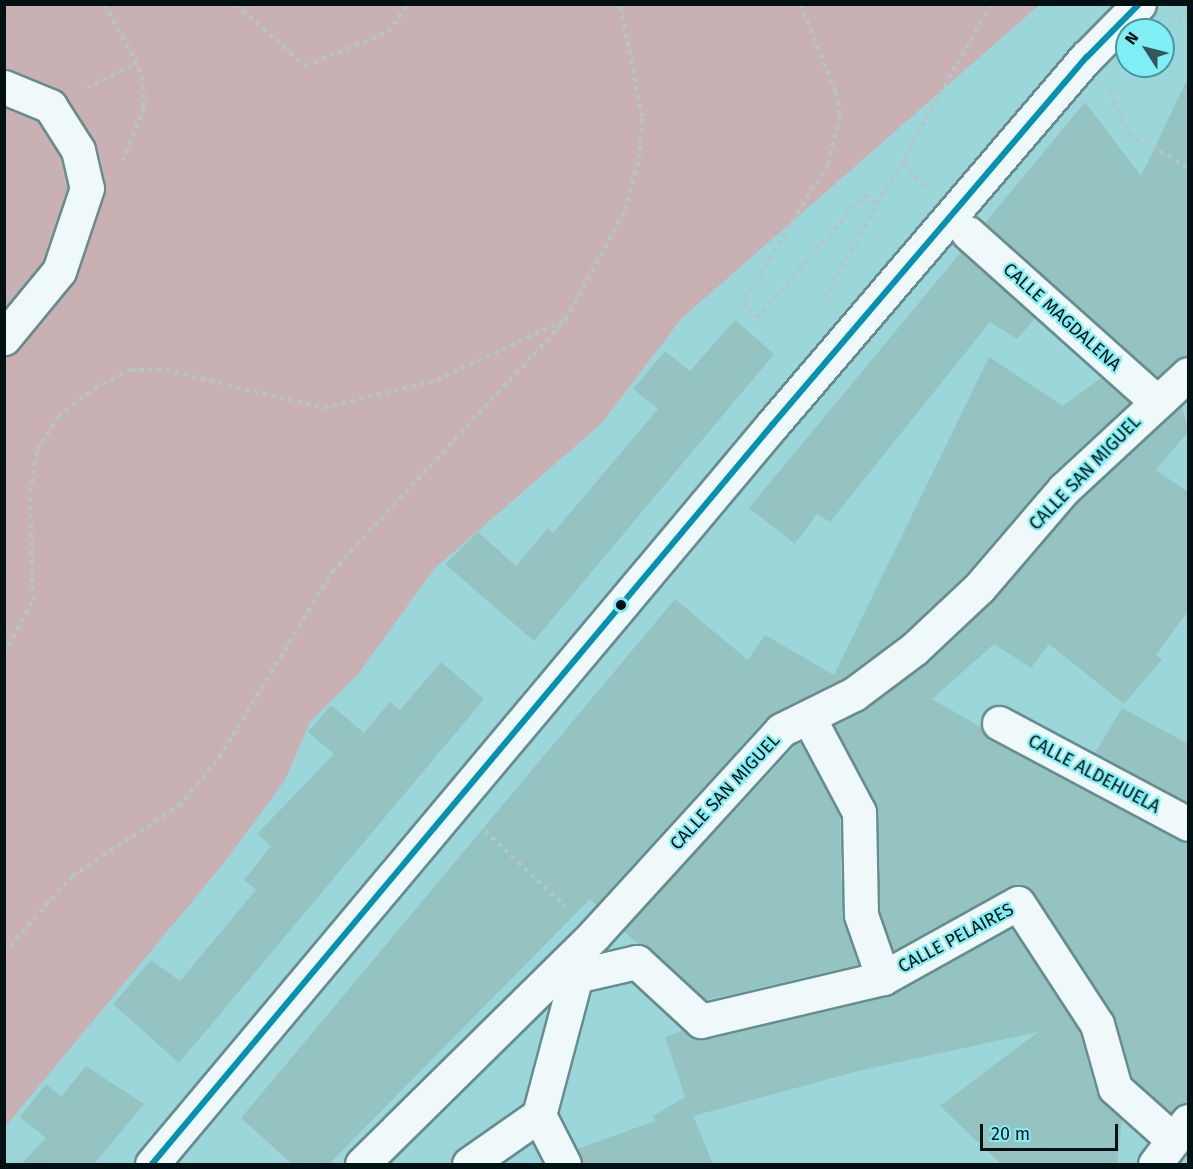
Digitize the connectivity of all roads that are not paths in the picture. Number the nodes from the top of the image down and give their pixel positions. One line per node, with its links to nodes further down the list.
1 (1139, 4): 13 (street)
2 (4, 87): 4 (street)
3 (968, 233): 6 (street, CALLE MAGDALENA)
4 (4, 338)
5 (1186, 382): 6 (street, CALLE SAN MIGUEL)
6 (1156, 400): 7 (street, CALLE SAN MIGUEL)
7 (810, 720): 10 (street); 14 (street, CALLE SAN MIGUEL)
8 (999, 723): 9 (street, CALLE ALDEHUELA)
9 (1188, 824)
10 (883, 978): 11 (street, CALLE PELAIRES); 12 (street, CALLE PELAIRES)
11 (539, 1115): 15 (street); 16 (street)
12 (1172, 1142)
13 (152, 1164)
14 (362, 1164)
15 (469, 1164)
16 (564, 1164)

